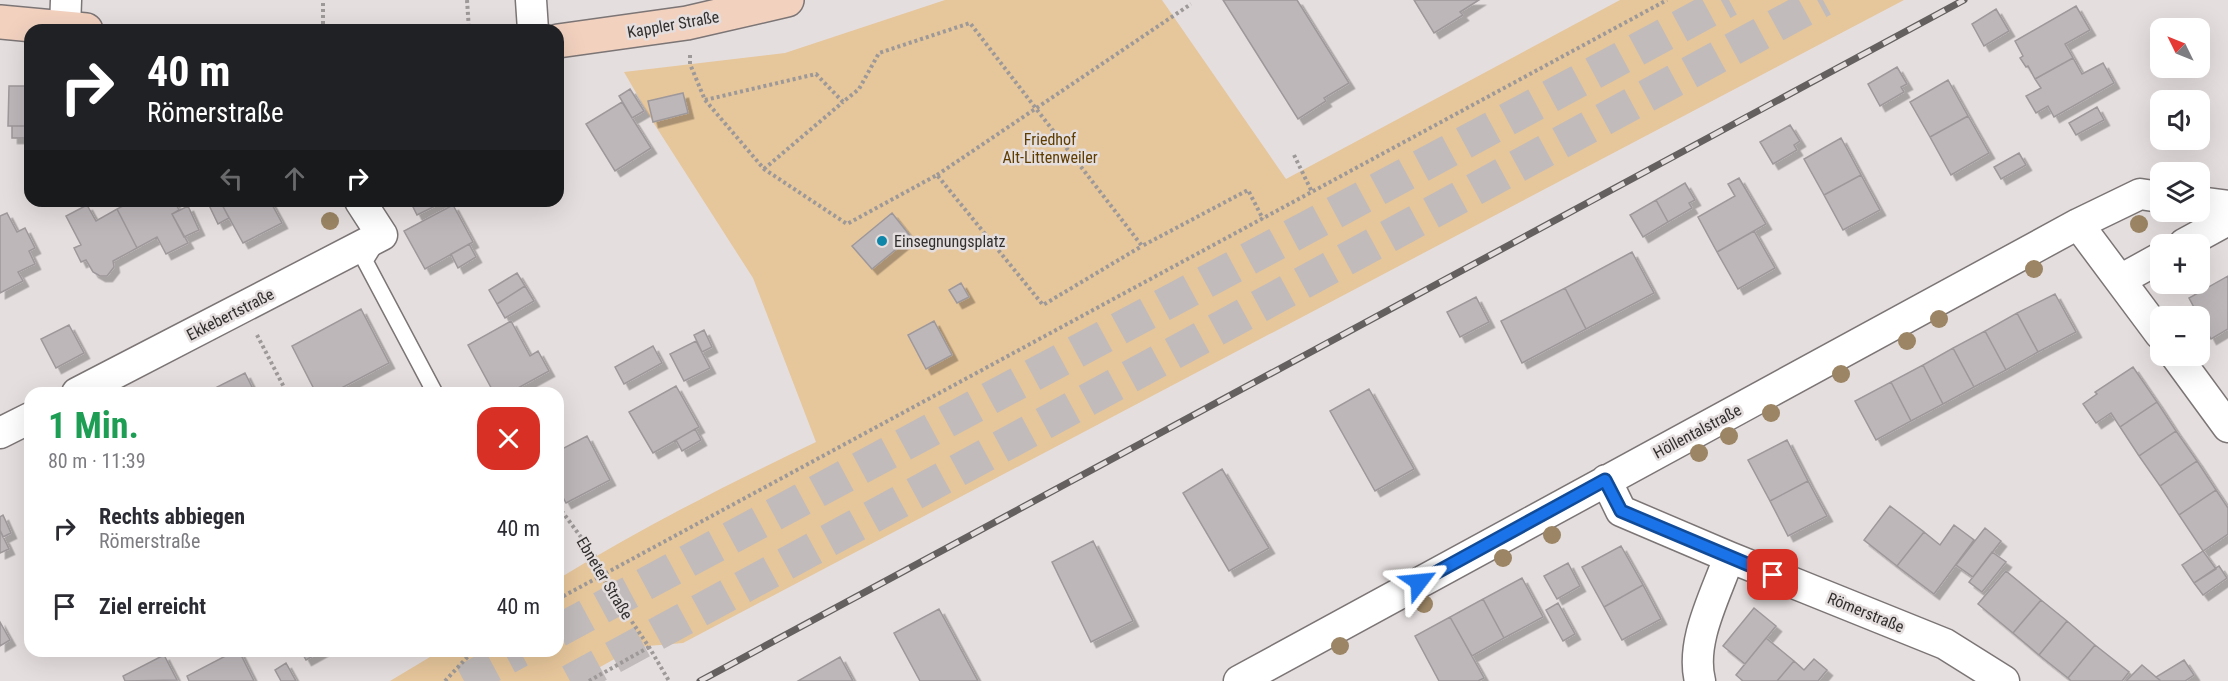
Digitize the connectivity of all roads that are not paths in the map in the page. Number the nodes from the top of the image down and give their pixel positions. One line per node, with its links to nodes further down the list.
1 (531, 0): 5 (street)
2 (787, 0): 6 (street, Kappler Straße)
3 (72, 19): 4 (street)
4 (0, 22)
5 (533, 24)
6 (564, 40)
7 (2150, 196): 12 (street, Höllentalstraße)
8 (2210, 204): 9 (street)
9 (2228, 206)
10 (364, 207): 14 (street)
11 (2228, 220): 13 (street)
12 (2078, 224): 16 (street); 24 (street, Höllentalstraße)
13 (2202, 234)
14 (382, 235): 19 (street, Ekkebertstraße); 20 (lane)
15 (2150, 264): 16 (street)
16 (2120, 280): 17 (street)
17 (2150, 320)
18 (2183, 366): 22 (street)
19 (89, 387)
20 (432, 387)
21 (24, 421): 23 (street)
22 (2228, 427)
23 (0, 433)
24 (1605, 480): 25 (street, Römerstraße); 26 (street, Höllentalstraße)
25 (1730, 558): 28 (street); 29 (street, Römerstraße)
26 (1280, 671): 27 (street, Höllentalstraße)
27 (1239, 681)
28 (1700, 681)
29 (2004, 681)

